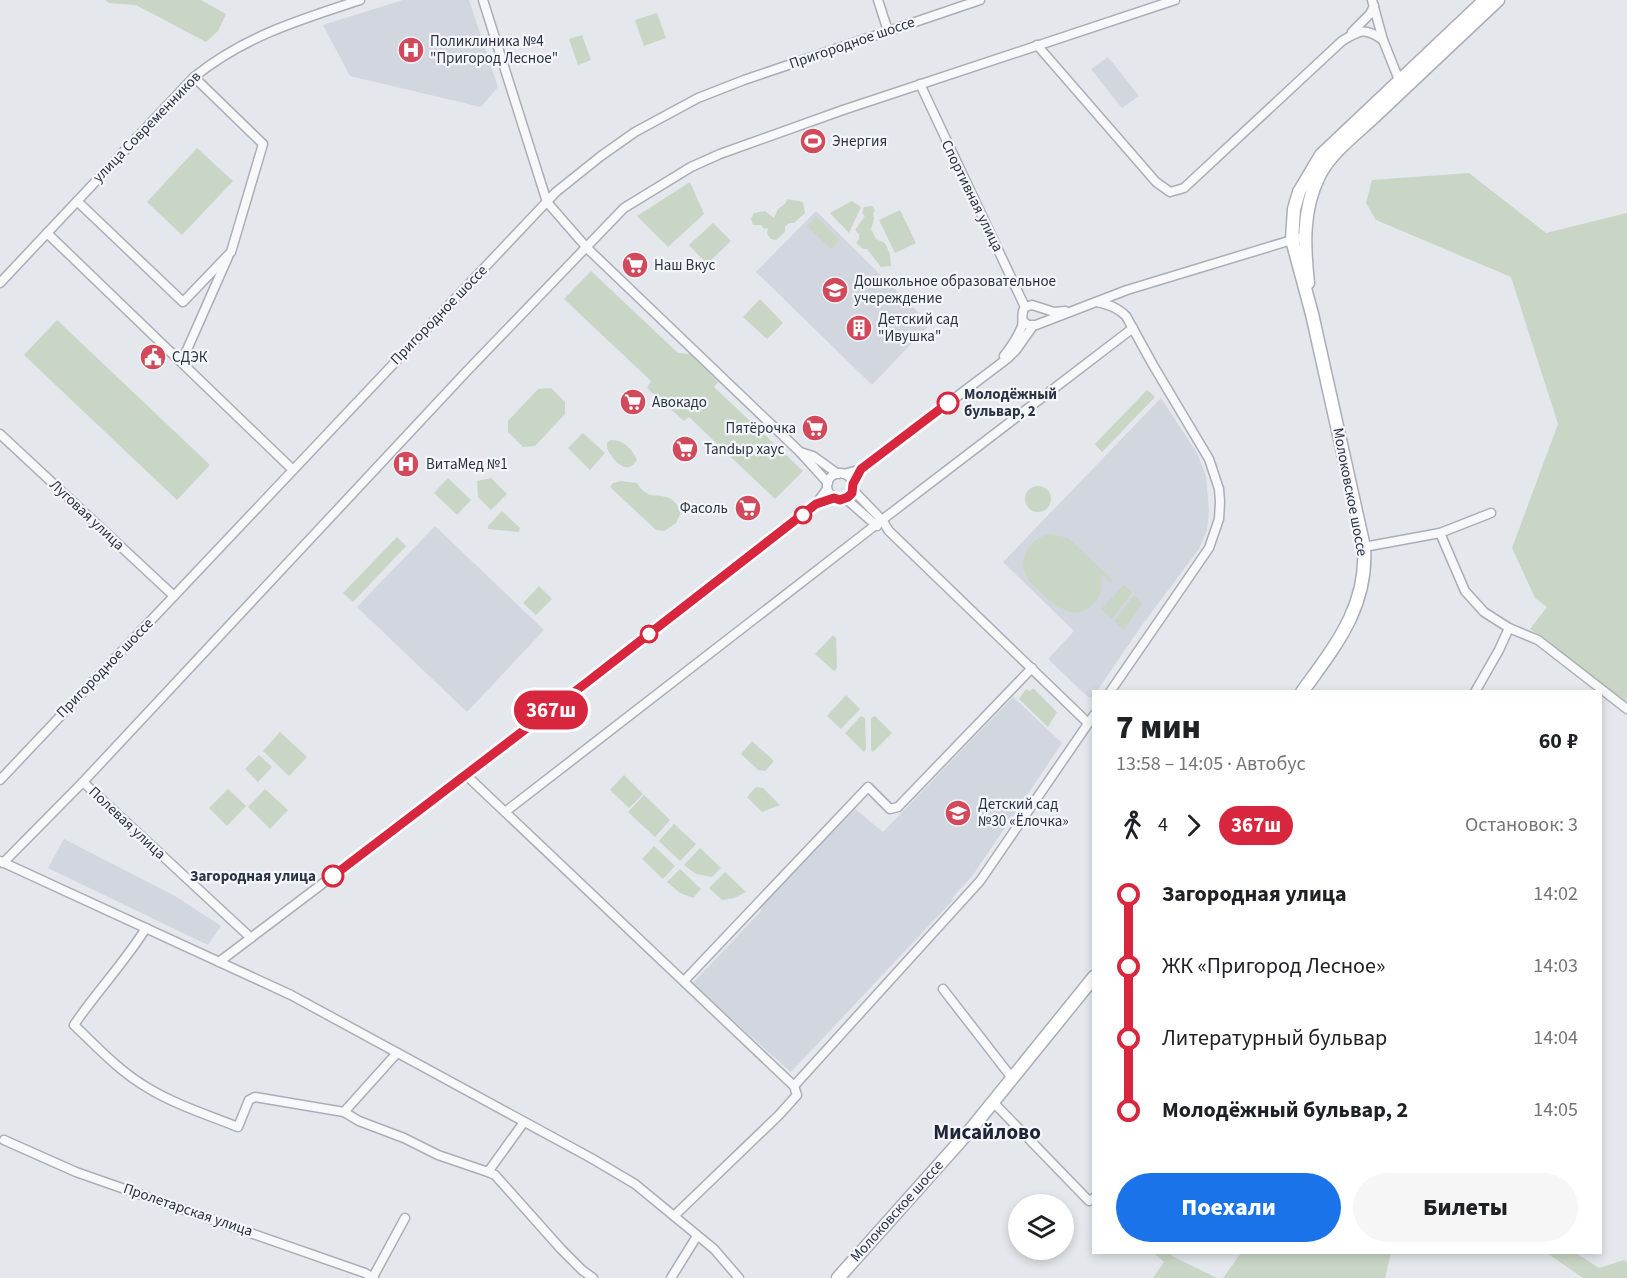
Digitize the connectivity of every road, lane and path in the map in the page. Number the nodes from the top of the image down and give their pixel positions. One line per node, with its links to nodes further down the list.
1 (360, 0): 15 (street, улица Современников)
2 (483, 0): 19 (street)
3 (878, 0): 9 (street)
4 (980, 0): 9 (street, Пригородное шоссе)
5 (1175, 0): 12 (street)
6 (1485, 0): 14 (main road)
7 (1498, 0): 17 (main road)
8 (1373, 3): 10 (street); 11 (street)
9 (888, 31): 19 (street, Пригородное шоссе)
10 (1383, 40): 11 (street); 13 (street)
11 (1342, 41): 12 (street)
12 (1037, 45): 16 (street)
13 (1390, 59): 14 (street); 17 (street)
14 (1418, 63): 17 (main road)
15 (194, 77): 18 (street, улица Современников); 24 (street)
16 (920, 84): 23 (street); 27 (street, Спортивная улица)
17 (1401, 86): 21 (main road, Молоковское шоссе); 22 (main road, Молоковское шоссе)
18 (77, 201): 20 (street, улица Современников); 24 (street)
19 (547, 202): 23 (street); 38 (street, Пригородное шоссе)
20 (47, 232): 25 (street, улица Современников); 34 (street)
21 (1305, 236): 22 (street); 30 (main road, Молоковское шоссе)
22 (1292, 240): 26 (street); 30 (main road, Молоковское шоссе)
23 (587, 248): 37 (street); 60 (street)
24 (231, 252): 34 (street)
25 (0, 283)
26 (1097, 302): 29 (street); 33 (street)
27 (1025, 307): 28 (street); 31 (street)
28 (1041, 309): 29 (street); 32 (street)
29 (1078, 309): 32 (street)
30 (1312, 314): 49 (main road, Молоковское шоссе)
31 (1023, 321): 32 (street); 35 (street)
32 (1036, 325): 35 (street)
33 (1133, 328): 47 (street); 53 (street)
34 (182, 361): 38 (street)
35 (996, 366): 39 (street)
36 (0, 434): 50 (street, Луговая улица)
37 (800, 452): 40 (street); 41 (street)
38 (292, 469): 50 (street, Пригородное шоссе)
39 (861, 469): 40 (street); 42 (street)
40 (841, 474): 41 (street); 42 (street)
41 (827, 486): 43 (street); 45 (street)
42 (853, 487): 44 (street); 47 (street)
43 (834, 498): 44 (street); 45 (street)
44 (845, 498): 47 (street)
45 (816, 504): 58 (street)
46 (1491, 513): 48 (street)
47 (878, 522): 52 (street); 61 (street)
48 (1440, 533): 49 (street); 51 (street)
49 (1364, 547): 54 (main road, Молоковское шоссе)
50 (174, 596): 59 (street, Пригородное шоссе)
51 (1509, 628): 55 (street); 56 (street)
52 (1032, 668): 57 (street); 67 (street)
53 (1111, 690)
54 (1303, 690)
55 (1476, 690)
56 (1627, 708)
57 (1091, 719): 71 (street)
58 (466, 775): 61 (street); 64 (street)
59 (0, 780)
60 (83, 782): 62 (street); 64 (street, Полевая улица)
61 (505, 812): 67 (street)
62 (2, 862): 63 (street)
63 (146, 928): 65 (street); 73 (street)
64 (251, 938): 65 (street)
65 (219, 962): 69 (street)
66 (1092, 979): 70 (main road, Молоковское шоссе)
67 (684, 981): 71 (street)
68 (943, 989): 70 (street)
69 (397, 1053): 73 (street); 74 (street)
70 (1012, 1078): 72 (main road, Молоковское шоссе)
71 (794, 1086): 78 (street)
72 (993, 1102): 77 (street); 81 (main road, Молоковское шоссе)
73 (344, 1112): 76 (street)
74 (524, 1122): 76 (street); 78 (street)
75 (3, 1140): 82 (street, Пролетарская улица)
76 (488, 1172): 83 (street)
77 (1092, 1199)
78 (674, 1216): 80 (street)
79 (405, 1218): 82 (street)
80 (698, 1236): 84 (street); 85 (street)
81 (841, 1277)
82 (373, 1278)
83 (593, 1278)
84 (671, 1278)
85 (739, 1278)

